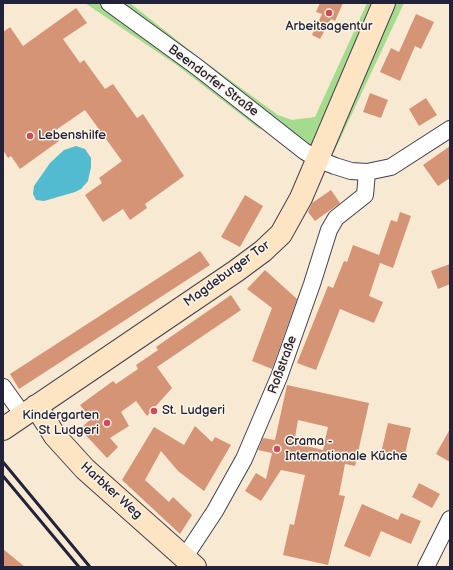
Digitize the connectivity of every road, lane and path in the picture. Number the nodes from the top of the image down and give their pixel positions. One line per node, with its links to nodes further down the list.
1 (109, 3): 4 (street, Beendorfer Straße)
2 (384, 3): 4 (main road, Magdeburger Tor)
3 (450, 129): 5 (street, Beendorfer Straße)
4 (317, 159): 5 (street, Beendorfer Straße); 7 (main road, Magdeburger Tor)
5 (367, 172): 10 (street, Roßstraße)
6 (3, 387): 7 (street)
7 (30, 411): 8 (main road, Magdeburger Tor); 10 (main road, Harbker Weg)
8 (3, 429)
9 (450, 519): 11 (street)
10 (190, 562)
11 (426, 567)

